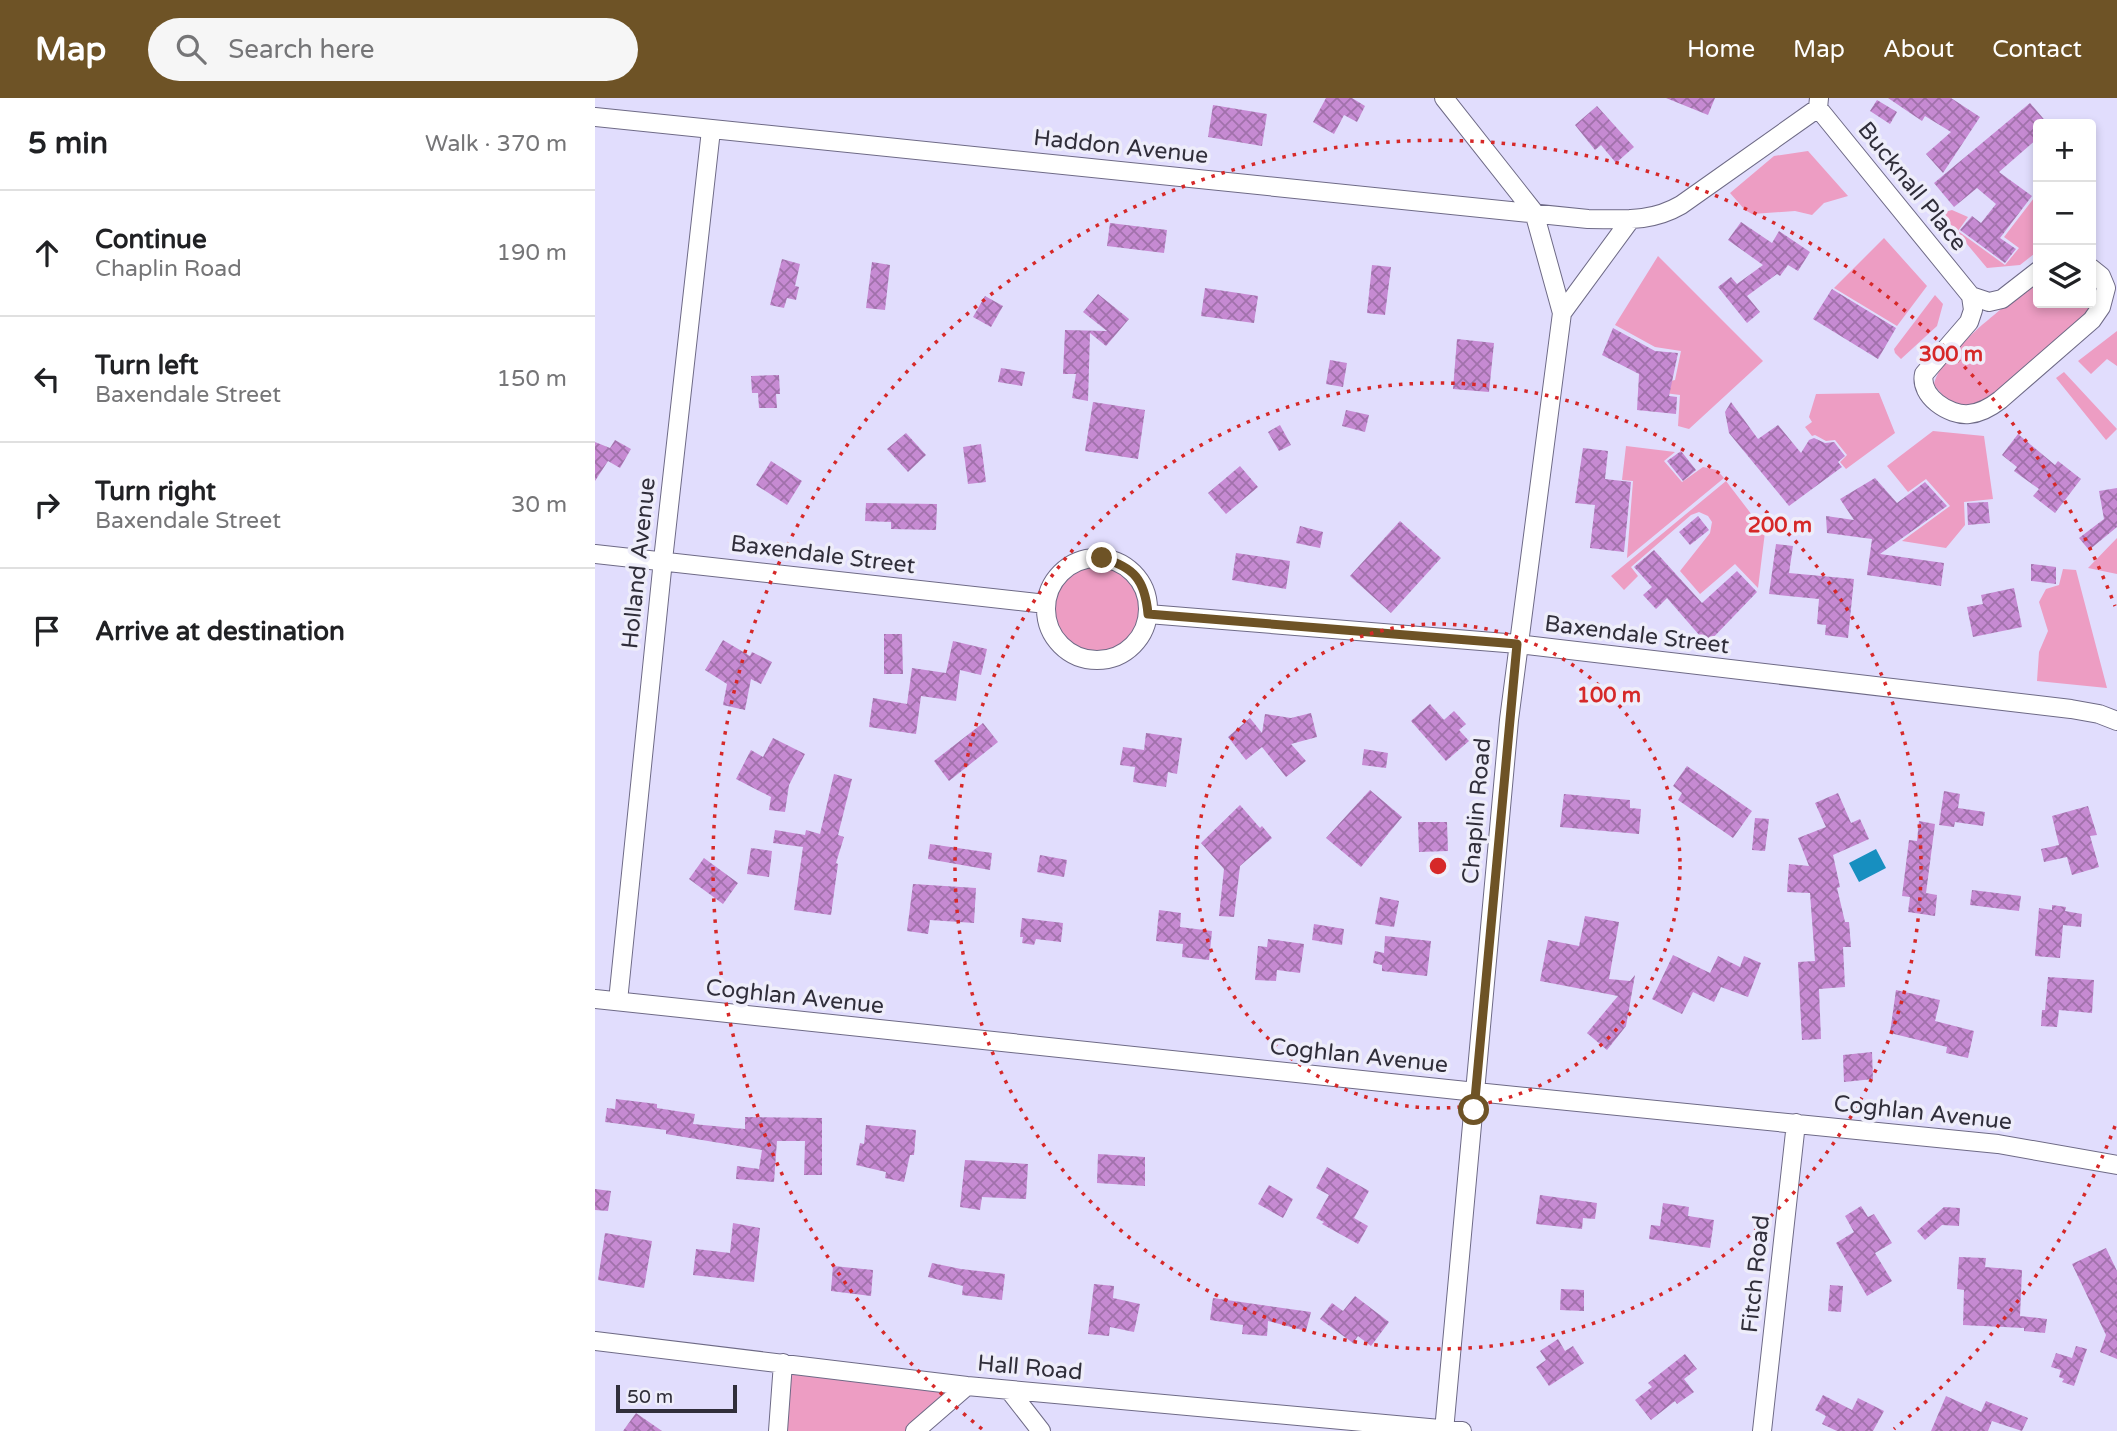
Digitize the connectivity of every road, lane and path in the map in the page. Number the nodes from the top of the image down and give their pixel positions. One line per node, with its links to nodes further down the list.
1 (1444, 98): 5 (street)
2 (1818, 103): 6 (street, Haddon Avenue); 9 (street, Bucknall Place)
3 (595, 117): 4 (street, Haddon Avenue)
4 (711, 130): 5 (street, Haddon Avenue); 12 (street, Holland Avenue)
5 (1534, 212): 6 (street, Haddon Avenue); 10 (street)
6 (1636, 219): 10 (street, Chaplin Road)
7 (2096, 272): 9 (street)
8 (2033, 275): 9 (street)
9 (1971, 296)
10 (1562, 313): 15 (street, Chaplin Road)
11 (595, 554): 12 (street, Baxendale Street)
12 (663, 560): 13 (street, Baxendale Street); 18 (street, Holland Avenue)
13 (1046, 604): 14 (street); 14 (street)
14 (1148, 614): 15 (street, Baxendale Street)
15 (1517, 644): 16 (street, Baxendale Street); 19 (street, Chaplin Road)
16 (2117, 721)
17 (595, 999): 18 (street, Coghlan Avenue)
18 (618, 1002): 19 (street, Coghlan Avenue)
19 (1476, 1092): 20 (street, Coghlan Avenue); 26 (street, Chaplin Road)
20 (1796, 1123): 21 (street, Coghlan Avenue); 30 (street, Fitch Road)
21 (2117, 1165)
22 (595, 1340): 23 (street, Hall Road)
23 (783, 1363): 24 (street, Hall Road); 27 (street)
24 (968, 1387): 25 (street, Hall Road); 28 (street)
25 (1009, 1390): 26 (street, Hall Road); 29 (street)
26 (1450, 1430)
27 (778, 1431)
28 (915, 1431)
29 (1041, 1431)
30 (1762, 1431)

